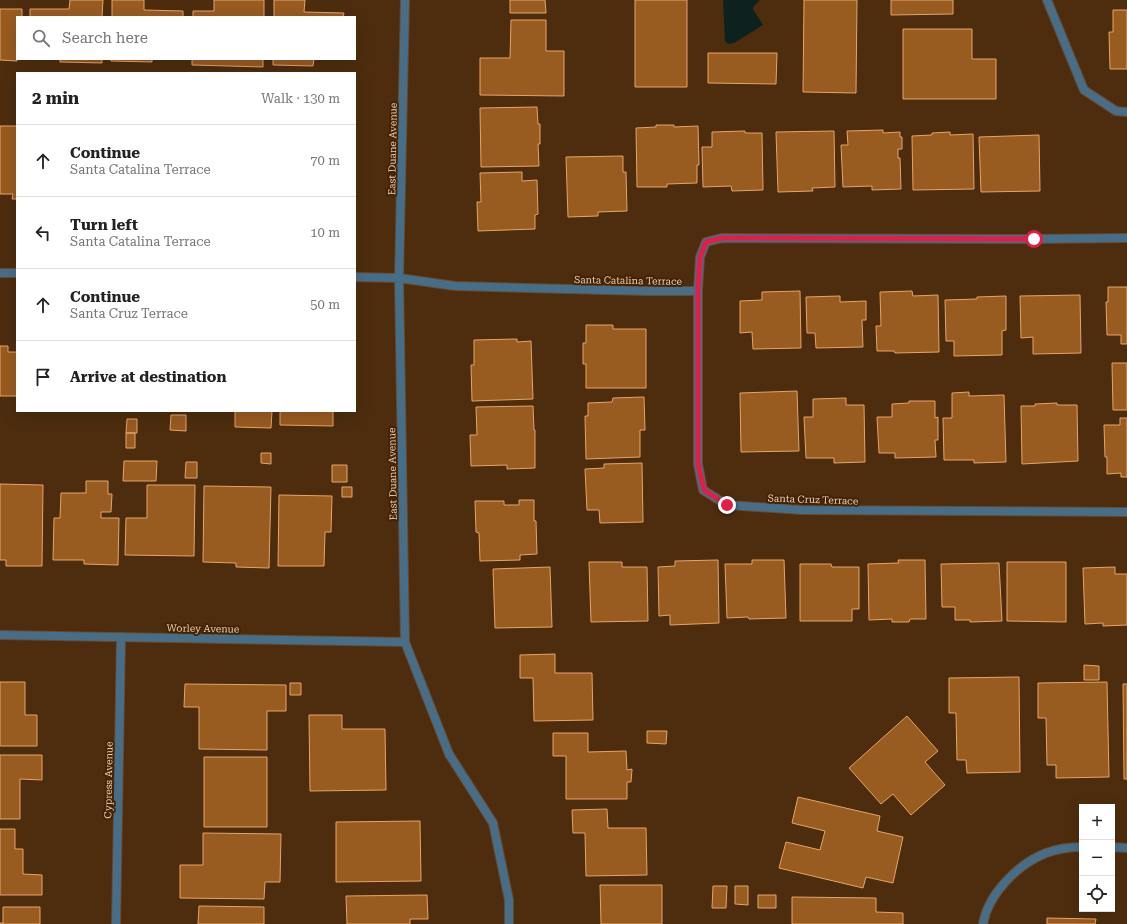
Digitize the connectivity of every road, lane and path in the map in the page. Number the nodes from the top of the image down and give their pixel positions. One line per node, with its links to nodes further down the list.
1 (405, 0): 8 (street, East Duane Avenue)
2 (1048, 0): 3 (street)
3 (1127, 112)
4 (1127, 238): 9 (street)
5 (0, 273): 6 (street)
6 (16, 273)
7 (356, 277): 8 (street, Santa Catalina Terrace)
8 (399, 278): 9 (street, Santa Catalina Terrace); 13 (street, East Duane Avenue)
9 (698, 291): 10 (street, Santa Cruz Terrace)
10 (1127, 512)
11 (0, 635): 12 (street, Worley Avenue)
12 (121, 637): 13 (street, Worley Avenue); 17 (street, Cypress Avenue)
13 (405, 642): 18 (street, East Duane Avenue)
14 (1079, 847): 19 (street)
15 (1115, 847): 16 (street)
16 (1127, 848)
17 (116, 924)
18 (509, 924)
19 (983, 924)

